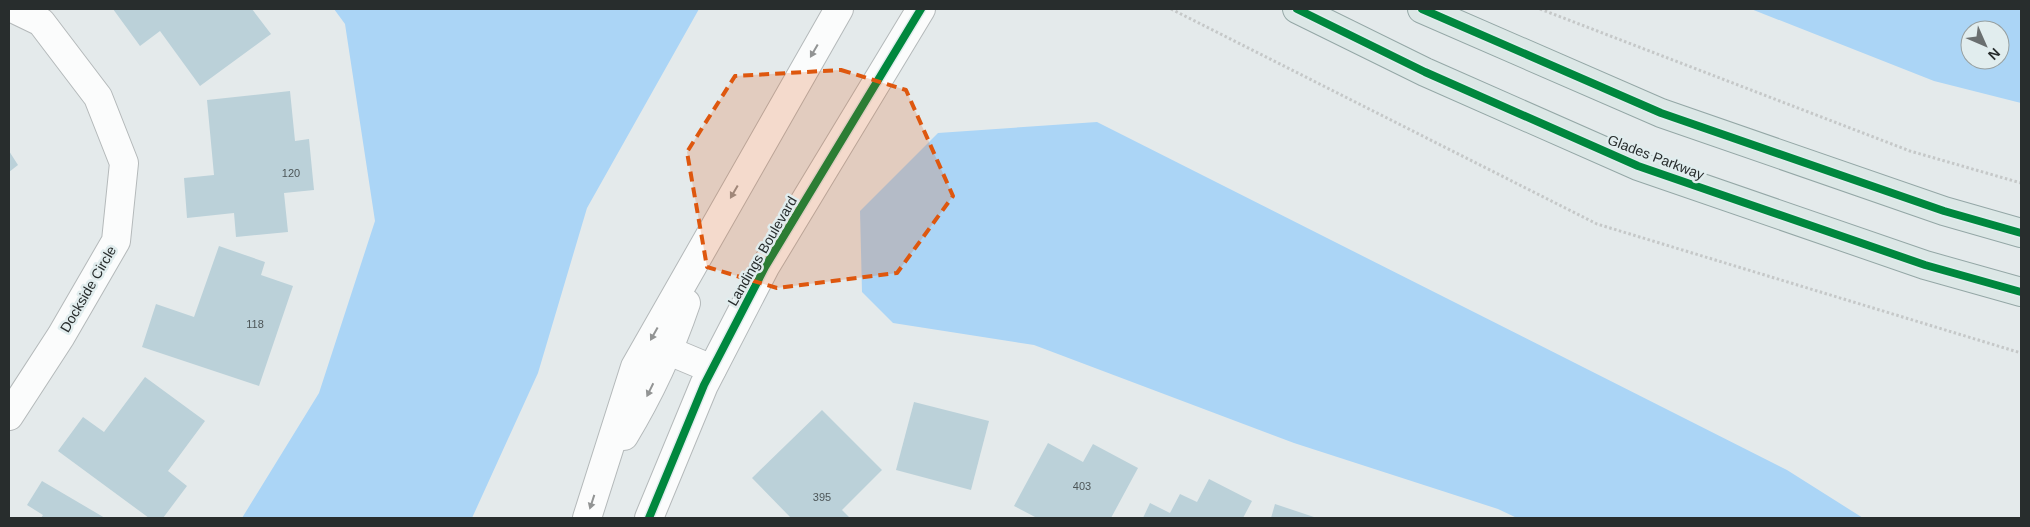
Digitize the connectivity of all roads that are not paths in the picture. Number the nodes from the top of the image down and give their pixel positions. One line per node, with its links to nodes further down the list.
1 (14, 9): 11 (street, Dockside Circle)
2 (839, 9): 6 (street, one-way to 6)
3 (921, 9): 10 (street, Landings Boulevard)
4 (1296, 9): 8 (main road, Glades Parkway)
5 (1422, 9): 7 (main road)
6 (712, 231): 9 (street); 12 (street, one-way to 12)
7 (2021, 233)
8 (2021, 292)
9 (669, 351): 10 (street); 12 (street, one-way to 12)
10 (712, 369): 14 (street, Landings Boulevard)
11 (9, 416)
12 (602, 470): 13 (street, one-way to 13)
13 (587, 518)
14 (649, 518)

